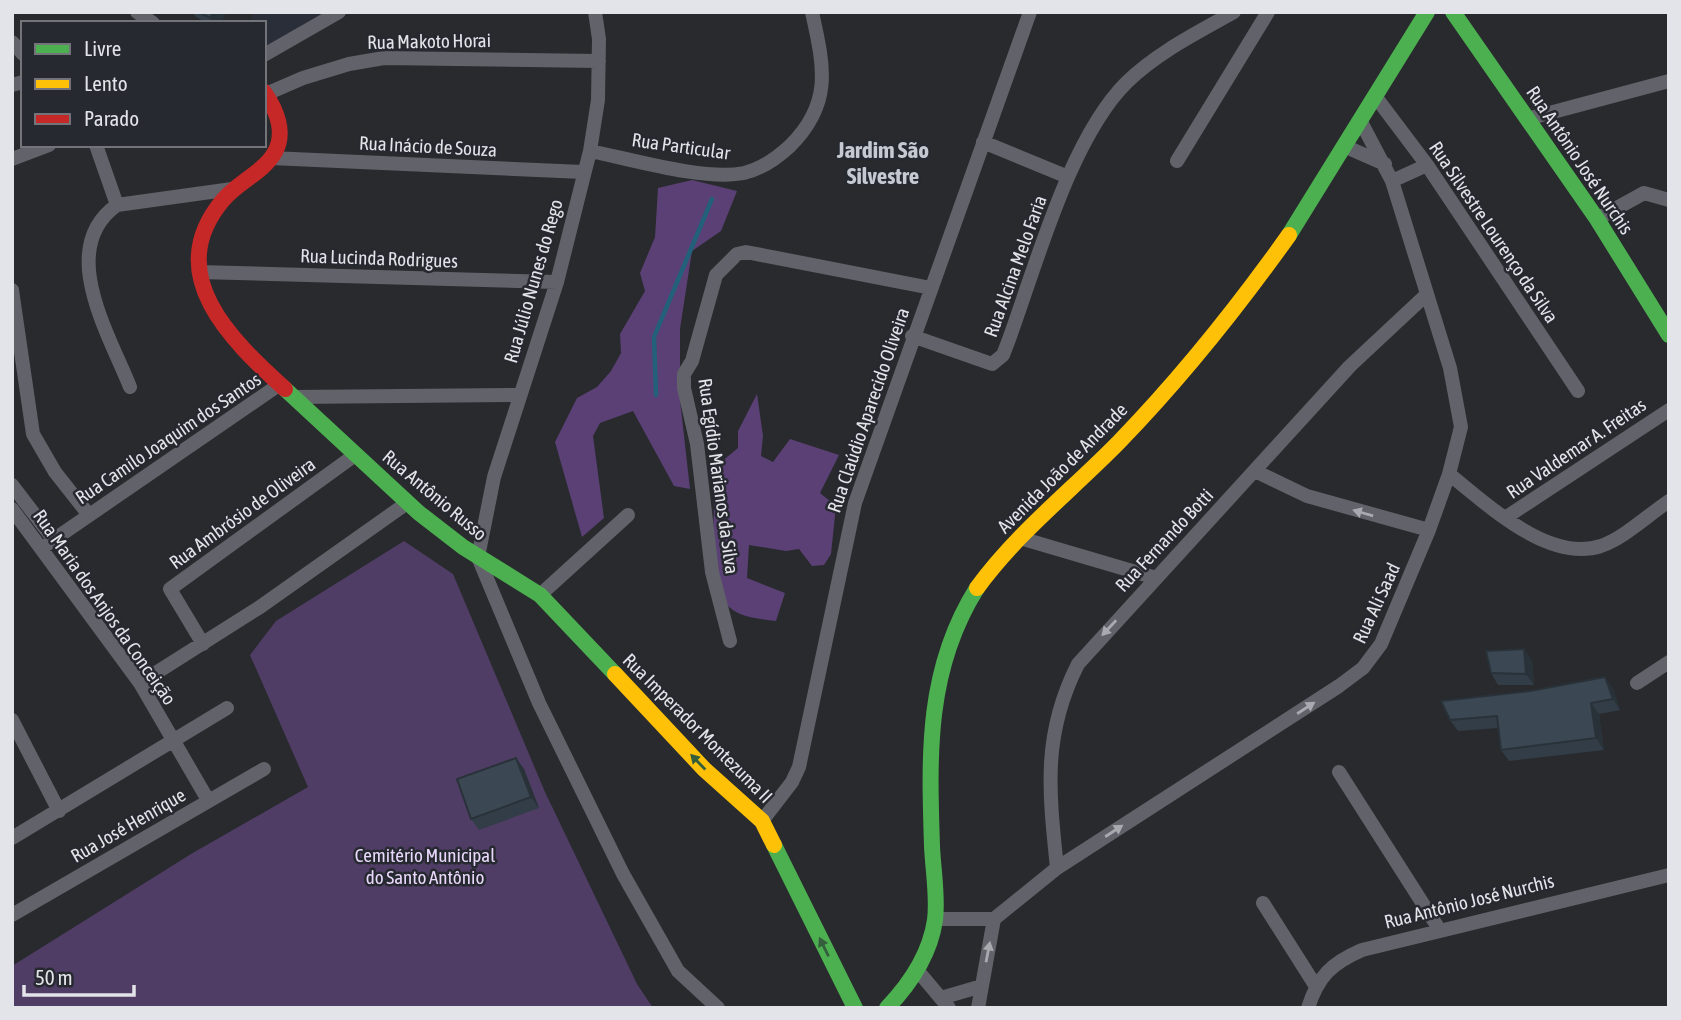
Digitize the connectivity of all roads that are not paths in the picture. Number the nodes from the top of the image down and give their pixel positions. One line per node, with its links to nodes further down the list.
1 (339, 12): 9 (street)
2 (595, 12): 10 (street, Rua Júlio Nunes do Rego)
3 (812, 12): 21 (street, Rua Particular)
4 (1030, 12): 17 (street, Rua Claúdio Aparecido Oliveira)
5 (1234, 12): 28 (street)
6 (1268, 12): 24 (street)
7 (1427, 12): 14 (street, Avenida João de Andrade)
8 (1453, 12): 15 (street, Rua Antônio José Nurchis)
9 (266, 54)
10 (599, 61): 12 (street, Rua Makoto Horai); 21 (street, Rua Júlio Nunes do Rego)
11 (1669, 81): 15 (street)
12 (266, 93)
13 (266, 95): 22 (street)
14 (1375, 96): 16 (street, Avenida João de Andrade); 26 (street, Rua Silvestre Lourenço da Silva)
15 (1527, 119): 33 (street, Rua Antônio José Nurchis)
16 (1360, 120): 18 (street, Avenida João de Andrade); 25 (street, Rua Ali Saad)
17 (984, 142): 28 (street); 36 (street, Rua Claúdio Aparecido Oliveira)
18 (1344, 146): 25 (street); 58 (street, Avenida João de Andrade)
19 (44, 147): 23 (street)
20 (97, 147): 32 (street)
21 (590, 151): 27 (street, Rua Júlio Nunes do Rego)
22 (271, 158): 27 (street, Rua Inácio de Souza); 30 (street, Rua Antônio Russo)
23 (12, 159)
24 (1177, 161)
25 (1385, 164): 29 (street, Rua Ali Saad)
26 (1427, 165): 29 (street); 43 (street, Rua Silvestre Lourenço da Silva)
27 (583, 172): 35 (street, Rua Júlio Nunes do Rego)
28 (1068, 177): 40 (street, Rua Alcina Melo Faria)
29 (1392, 181): 38 (street, Rua Ali Saad)
30 (232, 189): 32 (street); 34 (street, Rua Antônio Russo)
31 (1669, 200): 33 (street)
32 (117, 205): 42 (street)
33 (1597, 219): 39 (street, Rua Antônio José Nurchis)
34 (199, 272): 35 (street, Rua Lucinda Rodrigues); 41 (street, Rua Antônio Russo)
35 (557, 282): 44 (street, Rua Júlio Nunes do Rego)
36 (931, 288): 40 (street, Rua Claúdio Aparecido Oliveira); 63 (street, Rua Egídio Marianos da Silva)
37 (12, 290): 54 (street)
38 (1426, 295): 48 (street, Rua Fernando Botti); 49 (street, Rua Ali Saad)
39 (1669, 335)
40 (912, 336): 75 (street, Rua Claúdio Aparecido Oliveira)
41 (280, 384): 45 (street, Rua Antônio Russo); 54 (street, Rua Camilo Joaquim dos Santos)
42 (130, 387)
43 (1578, 391)
44 (520, 395): 45 (street); 60 (street, Rua Júlio Nunes do Rego)
45 (294, 397): 47 (street, Rua Antônio Russo)
46 (1669, 410): 56 (street, Rua Valdemar A. Freitas)
47 (355, 455): 52 (street, Rua Antônio Russo); 64 (street, Rua Ambrósio de Oliveira)
48 (1255, 471): 57 (street, one-way to 48); 61 (street, Rua Fernando Botti)
49 (1449, 474): 56 (street); 57 (street, Rua Ali Saad)
50 (12, 485): 59 (street)
51 (1669, 501): 56 (street)
52 (407, 503): 60 (street, Rua Antônio Russo); 64 (street)
53 (12, 509): 59 (street, Rua Maria dos Anjos da Conceição)
54 (89, 515): 59 (street, Rua Camilo Joaquim dos Santos)
55 (628, 515): 62 (street)
56 (1505, 518)
57 (1429, 530): 77 (street, Rua Ali Saad, one-way to 57)
58 (1020, 538): 61 (street); 81 (street, Avenida João de Andrade)
59 (49, 544): 66 (street, Rua Maria dos Anjos da Conceição)
60 (478, 557): 62 (street, Rua Imperador Montezuma II); 88 (street, Rua Antônio Russo)
61 (1156, 578): 77 (street, Rua Fernando Botti, one-way to 77)
62 (540, 595): 75 (street, Rua Imperador Montezuma II, one-way to 62)
63 (730, 641)
64 (203, 644): 66 (street)
65 (1669, 662): 67 (street)
66 (139, 683): 70 (street, Rua Maria dos Anjos da Conceição)
67 (1637, 683)
68 (227, 708): 70 (street)
69 (12, 720): 74 (street)
70 (173, 740): 73 (street, Rua Maria dos Anjos da Conceição); 74 (street)
71 (264, 769): 73 (street, Rua José Henrique)
72 (1339, 772): 83 (street)
73 (208, 800): 80 (street, Rua José Henrique)
74 (59, 811): 76 (street)
75 (761, 821): 89 (street, Rua Imperador Montezuma II, one-way to 75)
76 (12, 838)
77 (1057, 868): 82 (street, Rua Ali Saad)
78 (1669, 875): 83 (street, Rua Antônio José Nurchis)
79 (1263, 903): 85 (street)
80 (12, 915)
81 (934, 919): 82 (street); 84 (street, Avenida João de Andrade)
82 (994, 919): 86 (street, one-way to 82)
83 (1439, 929): 85 (street, Rua Antônio José Nurchis)
84 (918, 971): 87 (street); 90 (street, Avenida João de Andrade)
85 (1315, 985): 92 (street, Rua Antônio José Nurchis)
86 (982, 986): 87 (street); 91 (street)
87 (945, 1003)
88 (718, 1008)
89 (855, 1008)
90 (887, 1008)
91 (978, 1008)
92 (1308, 1008)

